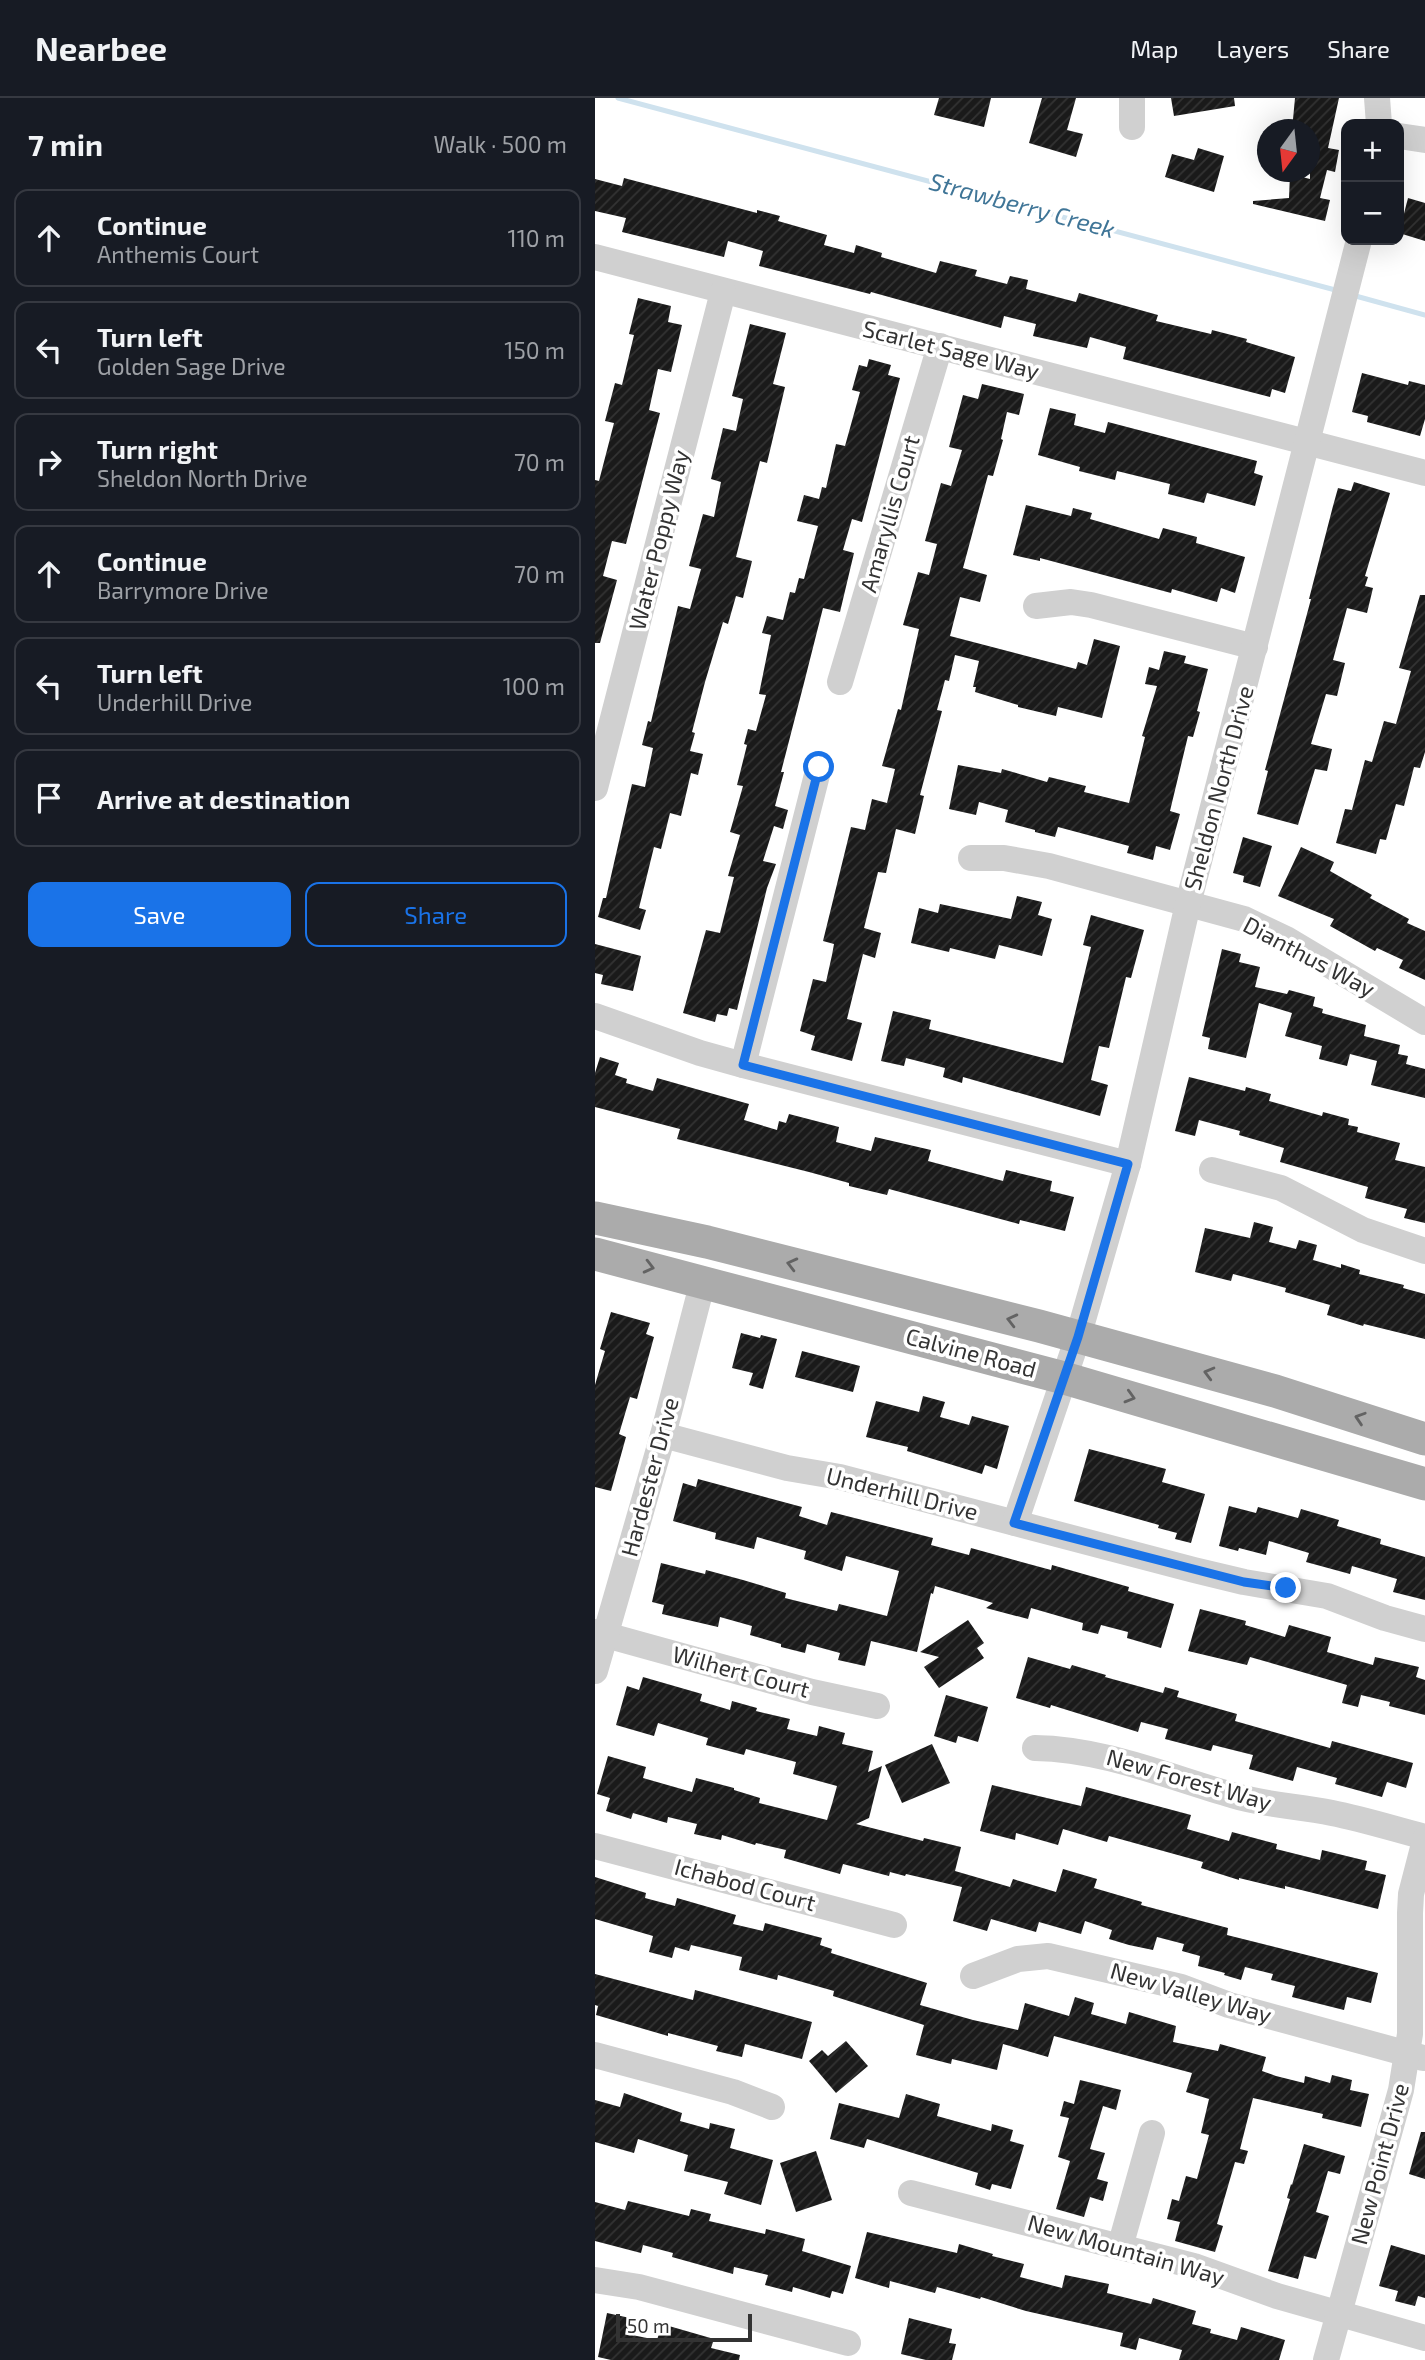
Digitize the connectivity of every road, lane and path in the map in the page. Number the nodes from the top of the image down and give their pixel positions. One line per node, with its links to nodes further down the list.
1 (1132, 98): 4 (street)
2 (1377, 98): 3 (street)
3 (1379, 119)
4 (1132, 127)
5 (1404, 137): 6 (street)
6 (1425, 140)
7 (1358, 245): 11 (street, Sheldon North Drive)
8 (595, 257): 9 (street, Scarlet Sage Way)
9 (723, 292): 10 (street, Scarlet Sage Way); 17 (street, Water Poppy Way)
10 (940, 346): 11 (street, Scarlet Sage Way); 15 (street, Amaryllis Court)
11 (1307, 441): 12 (street, Scarlet Sage Way); 14 (street, Sheldon North Drive)
12 (1425, 473)
13 (1036, 606): 14 (street)
14 (1255, 647): 19 (street, Sheldon North Drive)
15 (840, 682)
16 (819, 767): 22 (street)
17 (595, 784)
18 (971, 858): 19 (street, Dianthus Way)
19 (1188, 904): 21 (street, Dianthus Way); 23 (street, Sheldon North Drive)
20 (595, 1016): 22 (street)
21 (1425, 1022)
22 (743, 1065): 23 (street)
23 (1128, 1164): 29 (street, Sheldon North Drive)
24 (1212, 1170): 26 (street)
25 (595, 1218): 29 (main road, Calvine Road, one-way to 25)
26 (1425, 1251)
27 (595, 1254): 28 (main road, Calvine Road, one-way to 28)
28 (703, 1281): 30 (main road, Calvine Road); 31 (street, Hardester Drive)
29 (1078, 1337): 30 (street, Sheldon North Drive); 32 (main road, Calvine Road, one-way to 29)
30 (1064, 1378): 33 (main road, Calvine Road, one-way to 33); 34 (street, Sheldon North Drive)
31 (663, 1435): 34 (street, Underhill Drive); 36 (street, Hardester Drive)
32 (1425, 1438)
33 (1425, 1484)
34 (1014, 1523): 35 (street, Underhill Drive)
35 (1425, 1629)
36 (601, 1633): 37 (street, Hardester Drive); 38 (street, Wilhert Court)
37 (595, 1671)
38 (877, 1706)
39 (1035, 1748): 40 (street, New Forest Way)
40 (1425, 1839): 45 (street, New Point Drive)
41 (595, 1846): 42 (street, Ichabod Court)
42 (894, 1925)
43 (973, 1976): 45 (street, New Valley Way)
44 (595, 2055): 46 (street)
45 (1417, 2056): 51 (street, New Point Drive)
46 (772, 2107)
47 (1152, 2133): 49 (street)
48 (911, 2193): 49 (street, New Mountain Way)
49 (1120, 2247): 51 (street, New Mountain Way)
50 (595, 2280): 53 (street)
51 (1338, 2314): 52 (street, New Mountain Way); 54 (street, New Point Drive)
52 (1425, 2337)
53 (848, 2343)
54 (1326, 2360)

